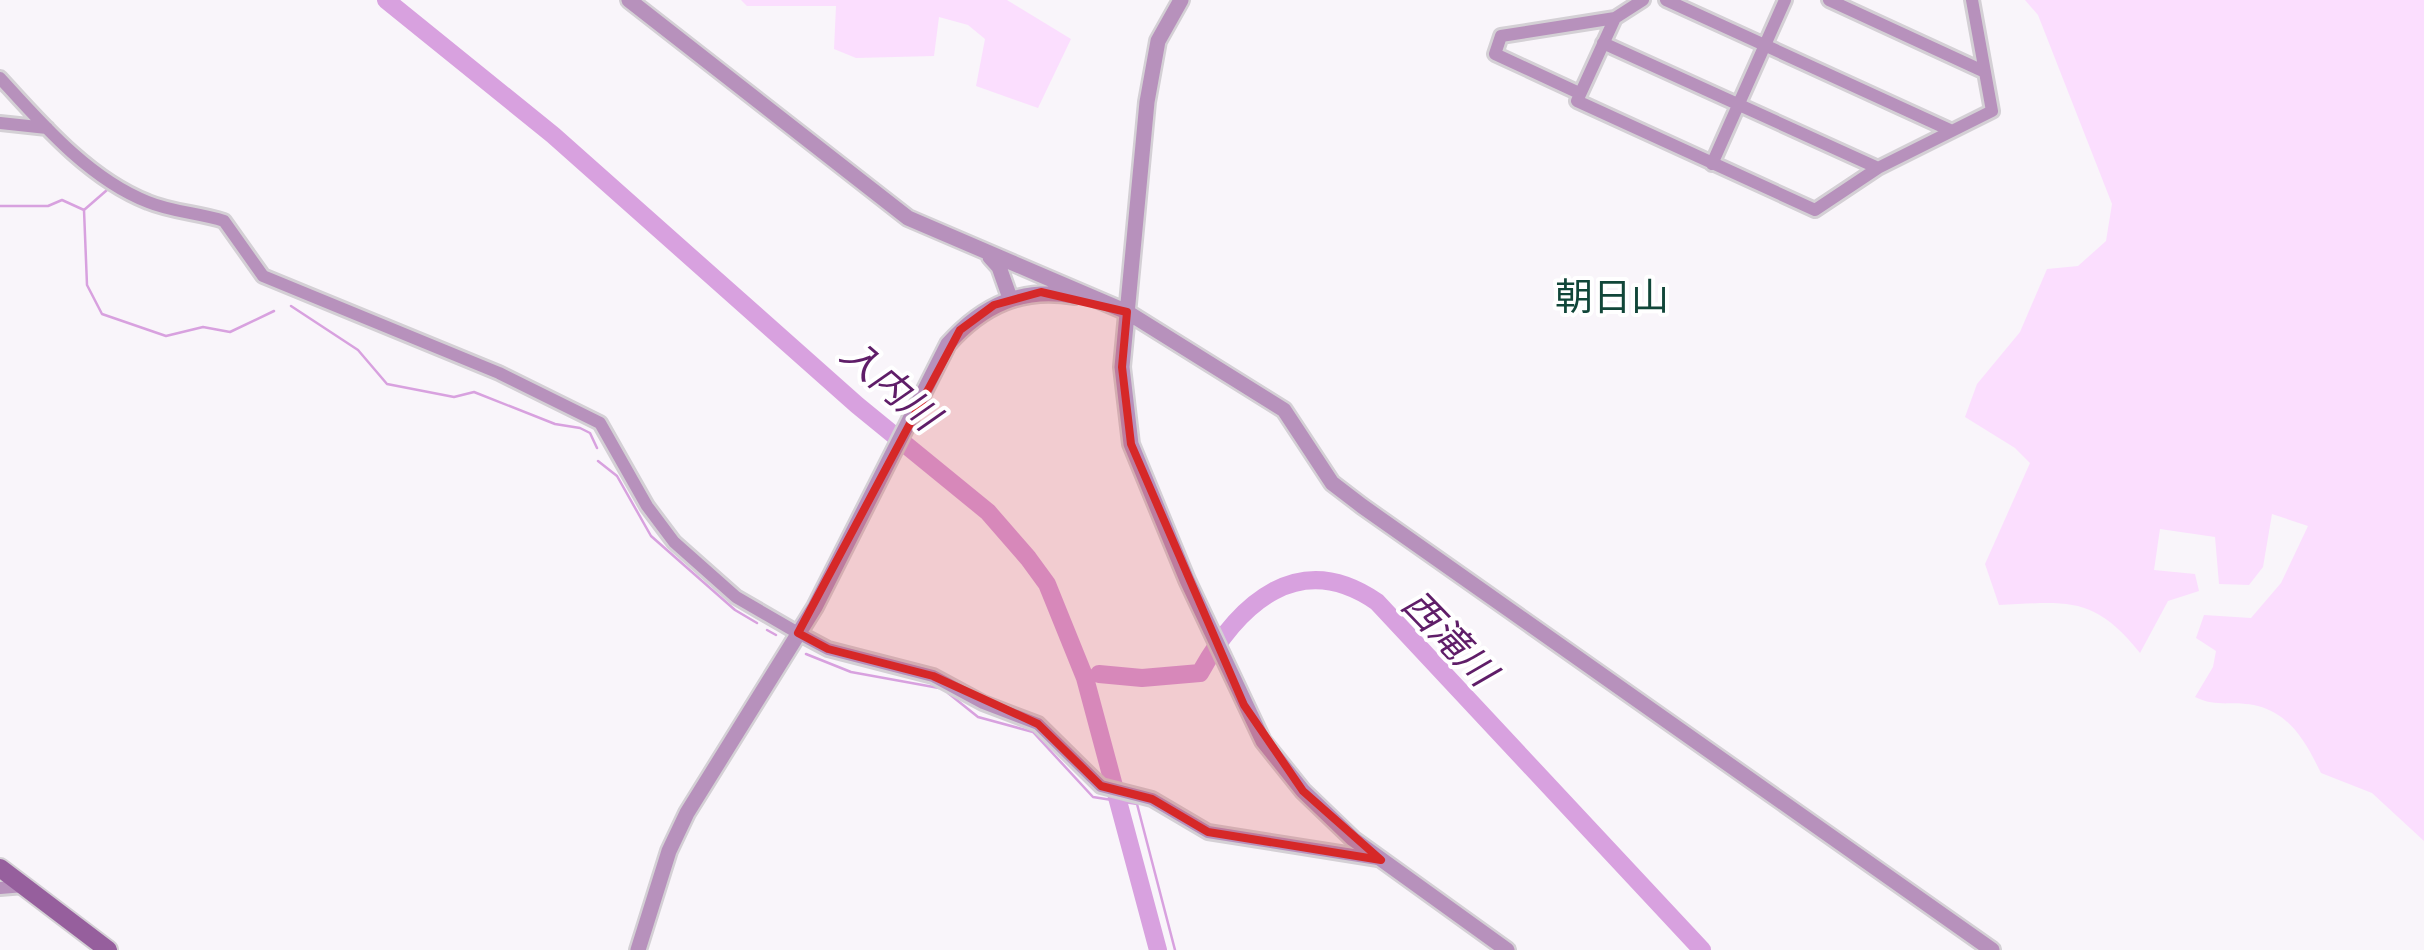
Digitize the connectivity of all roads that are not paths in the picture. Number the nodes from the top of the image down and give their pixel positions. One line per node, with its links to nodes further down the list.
1 (629, 0): 20 (street)
2 (1181, 0): 23 (street)
3 (1643, 0): 8 (street)
4 (1666, 0): 10 (street)
5 (1785, 0): 10 (street)
6 (1829, 0): 11 (street)
7 (1972, 0): 11 (street)
8 (1615, 18): 9 (street); 13 (street)
9 (1603, 42): 13 (street); 14 (street)
10 (1764, 45): 14 (street); 17 (street)
11 (1985, 72): 17 (street)
12 (0, 78): 16 (street)
13 (1578, 93): 18 (street)
14 (1738, 103): 18 (street); 19 (street)
15 (0, 122): 16 (street)
16 (48, 128): 24 (street)
17 (1952, 130): 19 (street)
18 (1712, 164): 19 (street)
19 (1878, 168)
20 (983, 251): 21 (street); 22 (street)
21 (1010, 298): 22 (street); 24 (street)
22 (1096, 299): 23 (street)
23 (1127, 312): 25 (street); 32 (street)
24 (798, 633): 25 (street); 30 (street)
25 (1380, 860): 31 (street)
26 (0, 868): 27 (main road)
27 (24, 886): 28 (street); 29 (main road)
28 (0, 888)
29 (108, 950)
30 (638, 950)
31 (1507, 950)
32 (1992, 950)

